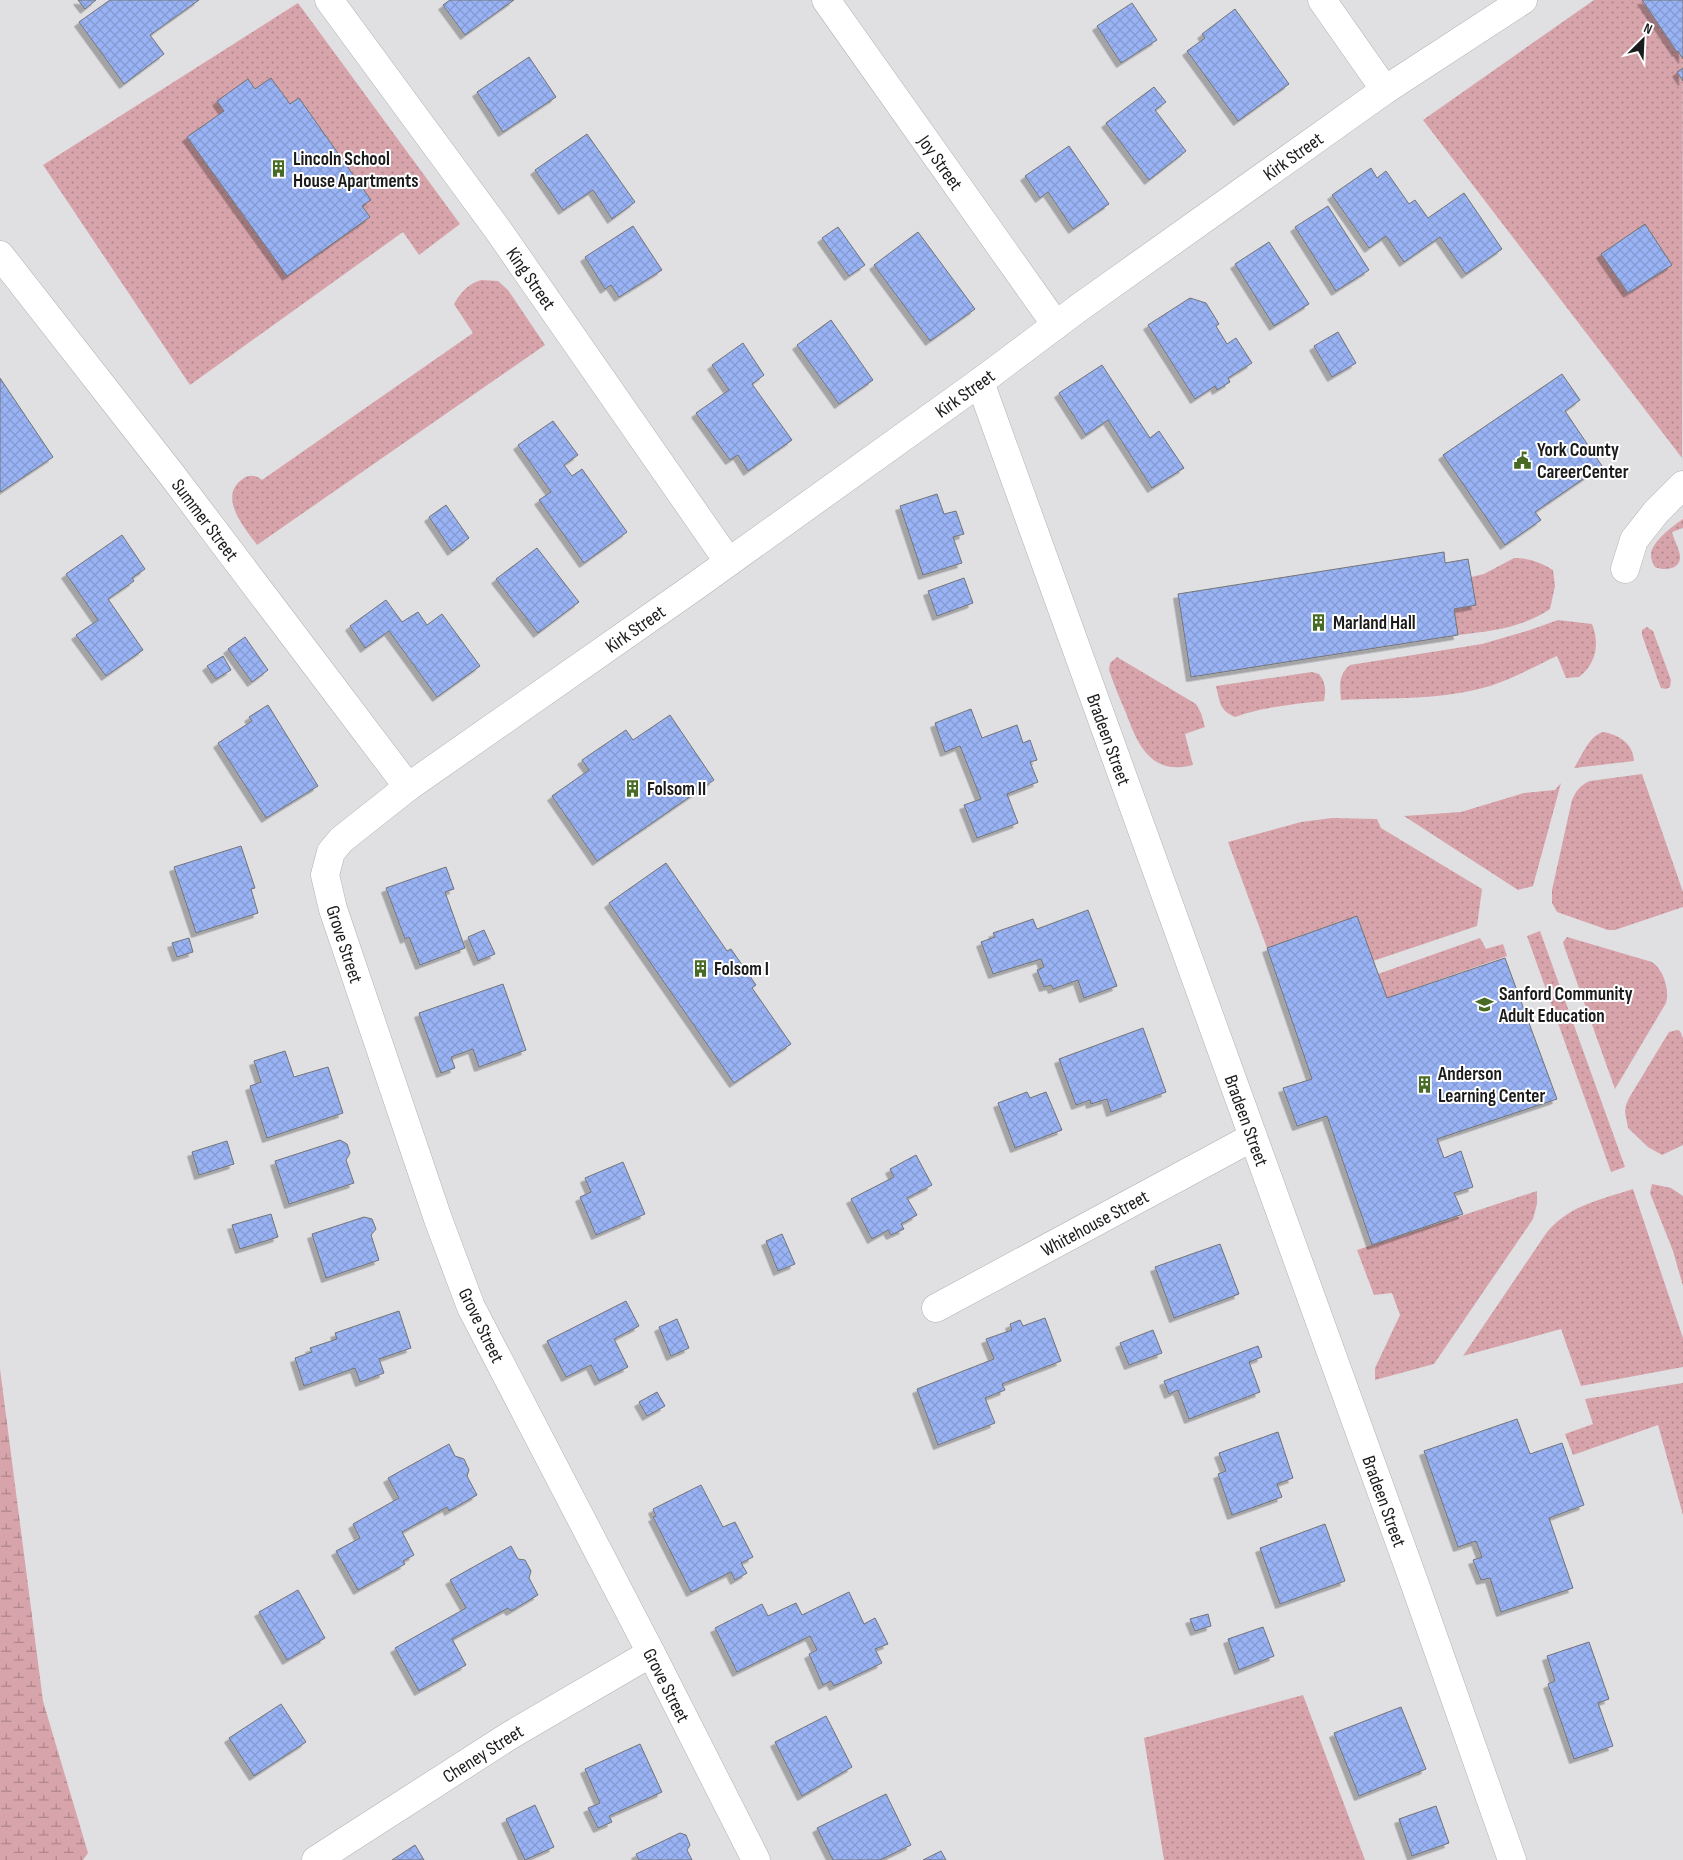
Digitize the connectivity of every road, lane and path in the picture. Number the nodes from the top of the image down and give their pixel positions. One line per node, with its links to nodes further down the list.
1 (329, 0): 10 (street, King Street)
2 (826, 0): 7 (street, Joy Street)
3 (1322, 0): 5 (street)
4 (1523, 0): 5 (street, Kirk Street)
5 (1385, 90): 7 (street, Kirk Street)
6 (0, 255): 12 (street, Summer Street)
7 (1056, 324): 8 (street, Kirk Street)
8 (980, 382): 10 (street, Kirk Street); 13 (street, Bradeen Street)
9 (1683, 485): 11 (street)
10 (728, 561): 12 (street, Kirk Street)
11 (1624, 569)
12 (408, 787): 15 (street, Grove Street)
13 (1252, 1137): 14 (street, Whitehouse Street); 18 (street, Bradeen Street)
14 (936, 1308)
15 (651, 1652): 16 (street, Cheney Street); 17 (street, Grove Street)
16 (316, 1860)
17 (756, 1860)
18 (1512, 1860)

